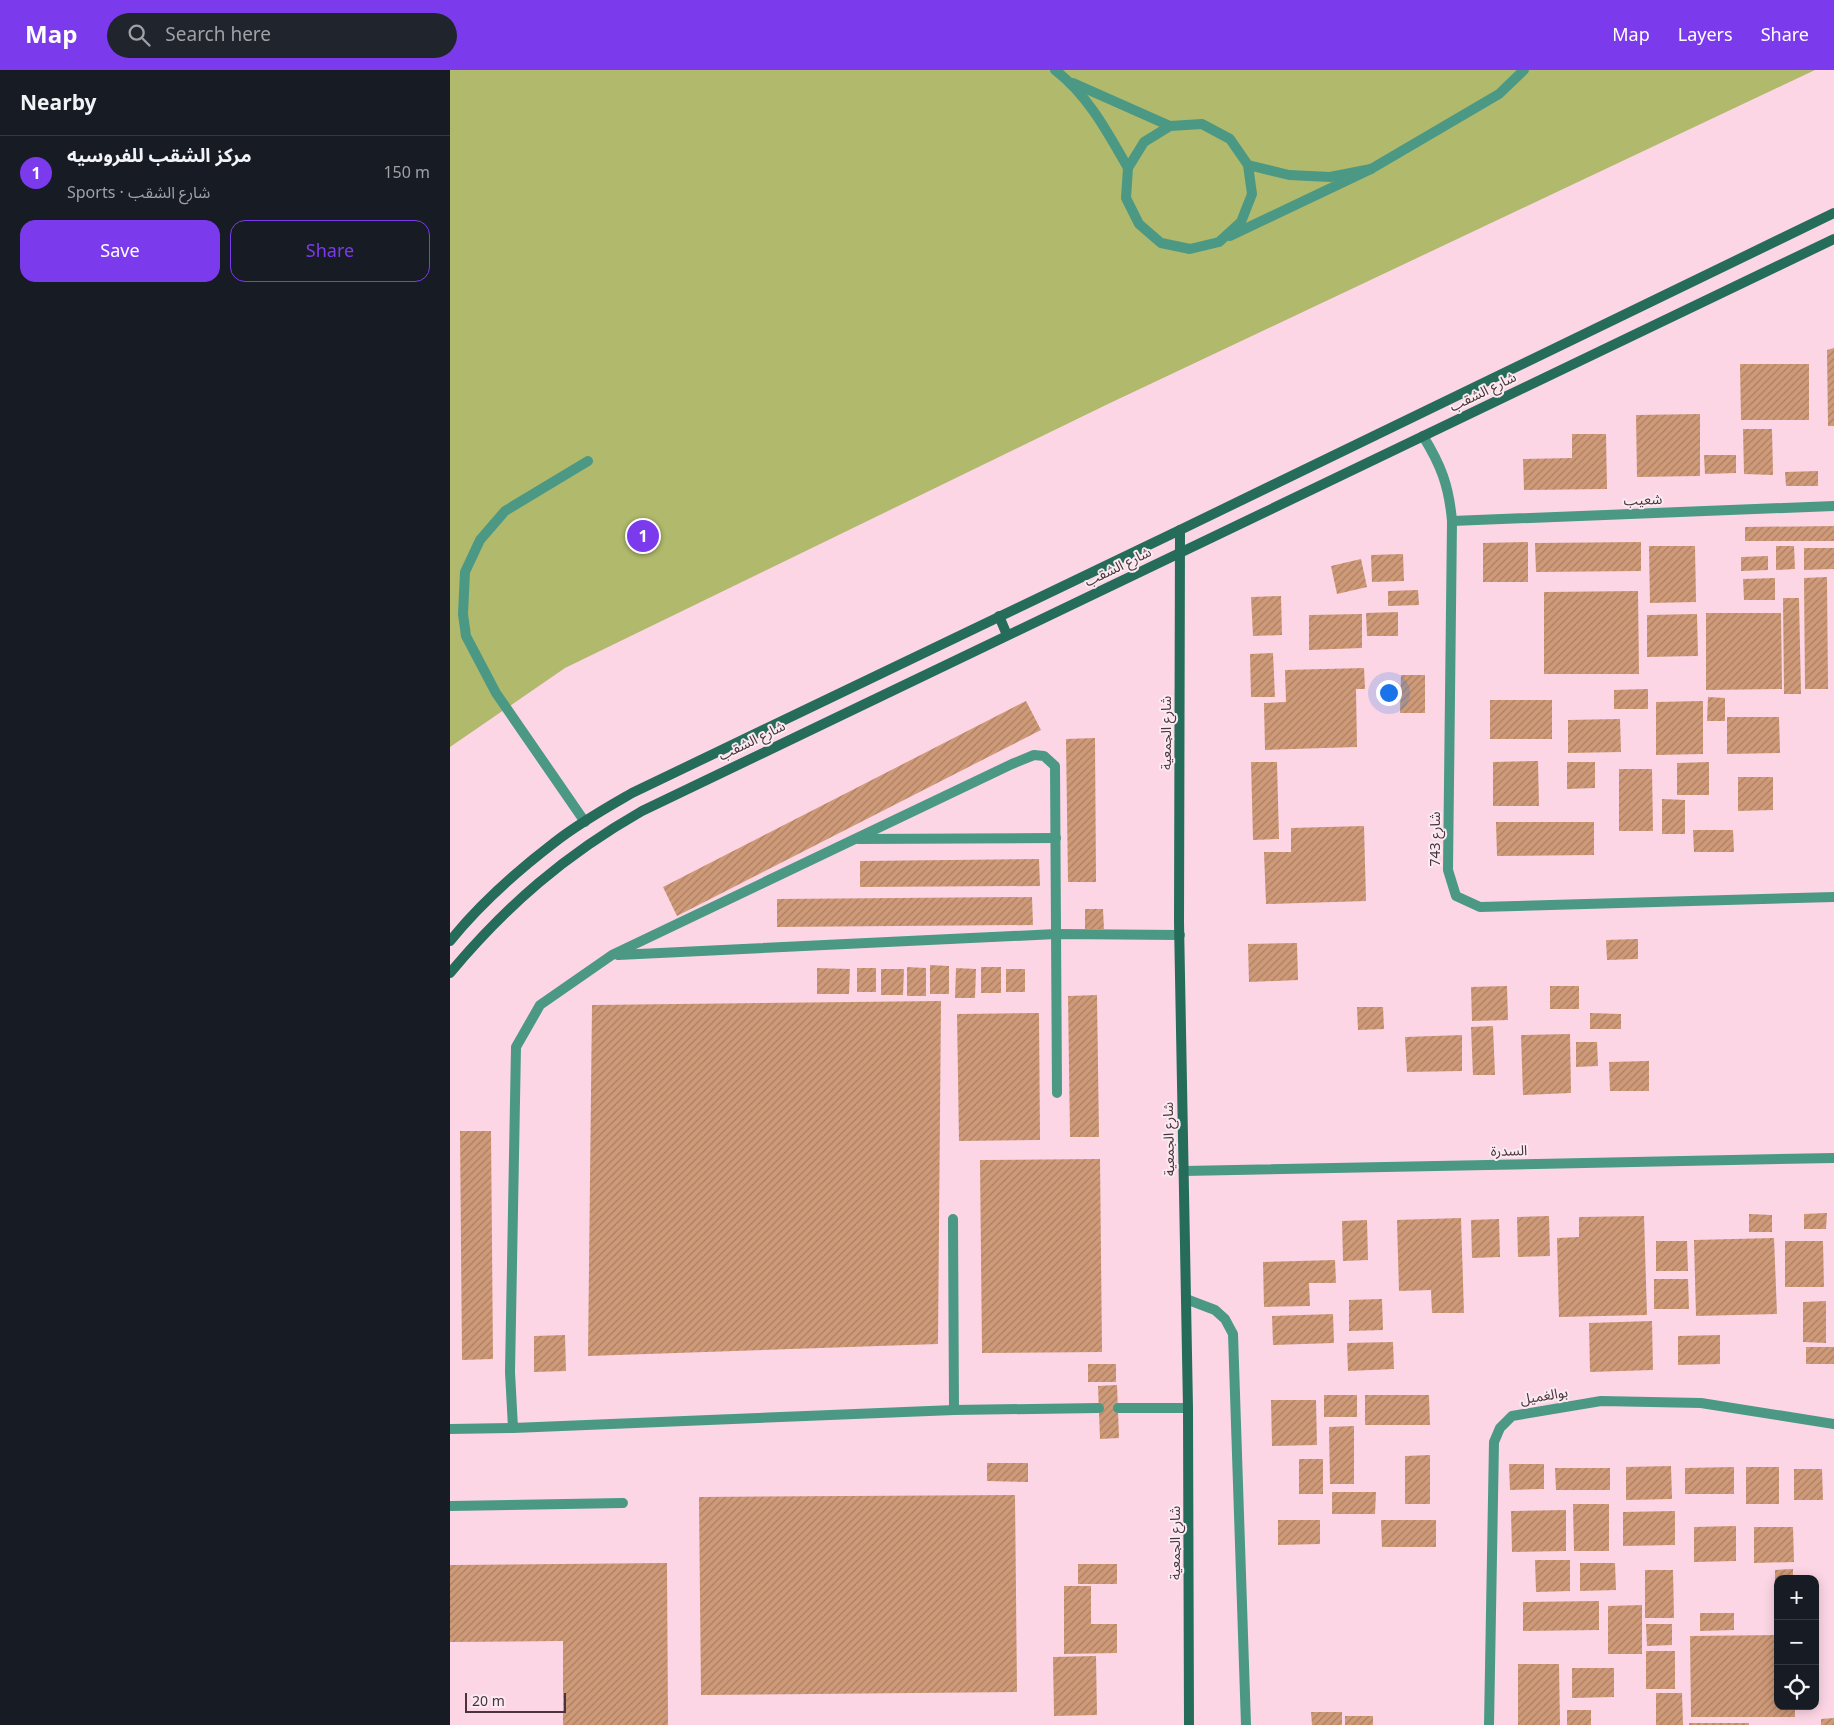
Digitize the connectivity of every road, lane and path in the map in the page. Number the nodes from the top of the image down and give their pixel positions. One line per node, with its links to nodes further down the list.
1 (1055, 70): 3 (street)
2 (1524, 70): 7 (street)
3 (1070, 82): 4 (street); 6 (street)
4 (1170, 126): 5 (street); 6 (street)
5 (1248, 165): 7 (street); 10 (street)
6 (1128, 168): 10 (street)
7 (1371, 169): 10 (street)
8 (1834, 212): 15 (street, شارع الشقب)
9 (1834, 239): 11 (street, شارع الشقب)
10 (1219, 242)
11 (1423, 436): 14 (street, شارع 743); 16 (street, شارع الشقب)
12 (588, 461): 19 (street)
13 (1834, 506): 14 (street, شعيب)
14 (1452, 521): 22 (street, شارع 743)
15 (1180, 530): 16 (street, شارع الجمعية); 17 (street, شارع الشقب)
16 (1181, 552): 18 (street, شارع الشقب); 24 (street, شارع الجمعية)
17 (998, 616): 18 (street); 19 (street, شارع الشقب)
18 (1007, 635): 27 (street, شارع الشقب)
19 (585, 822): 25 (street, شارع الشقب)
20 (1056, 838): 21 (street); 21 (street); 23 (street)
21 (854, 840): 26 (street)
22 (1834, 896)
23 (1056, 934): 24 (street); 26 (street); 28 (street)
24 (1180, 935): 30 (street, شارع الجمعية)
25 (450, 941)
26 (612, 955): 38 (street)
27 (450, 973)
28 (1056, 1093)
29 (1834, 1158): 30 (street, السدرة)
30 (1184, 1171): 32 (street, شارع الجمعية)
31 (953, 1219): 36 (street)
32 (1186, 1299): 35 (street, شارع الجمعية); 43 (street)
33 (1099, 1408): 36 (street)
34 (1118, 1408): 35 (street)
35 (1188, 1408): 42 (street, شارع الجمعية)
36 (954, 1410): 38 (street)
37 (1834, 1424): 44 (street, بوالغميل)
38 (513, 1428): 39 (street)
39 (450, 1429)
40 (623, 1503): 41 (street)
41 (450, 1506)
42 (1189, 1725)
43 (1246, 1725)
44 (1490, 1725)

